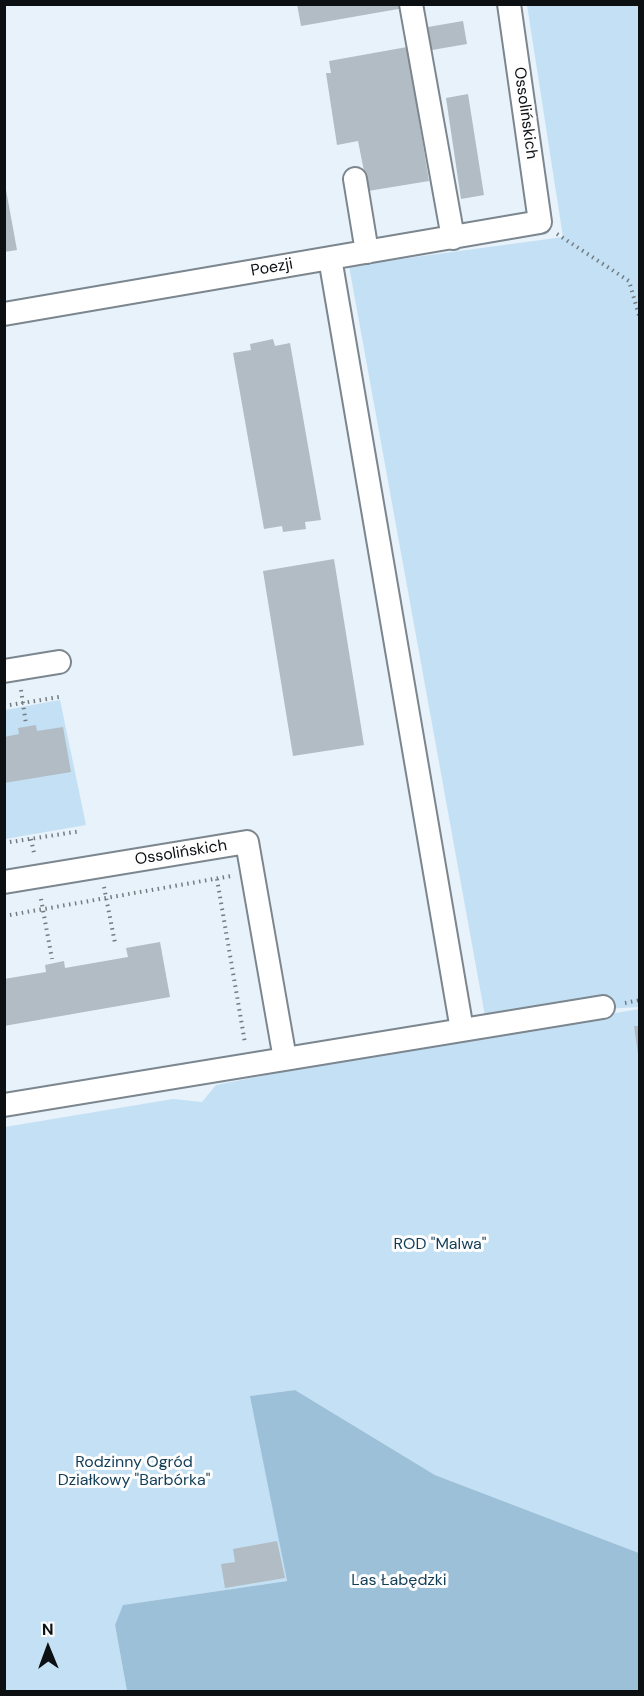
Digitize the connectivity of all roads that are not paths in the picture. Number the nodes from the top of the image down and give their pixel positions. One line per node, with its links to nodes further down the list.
1 (411, 4): 5 (street)
2 (509, 4): 4 (street, Ossolińskich)
3 (355, 179): 6 (street)
4 (540, 222): 5 (street, Poezji)
5 (453, 238): 6 (street, Poezji)
6 (367, 252): 7 (street, Poezji)
7 (330, 258): 8 (street, Poezji); 13 (street)
8 (4, 314)
9 (59, 662): 10 (street)
10 (13, 678)
11 (4, 882): 14 (street, Ossolińskich)
12 (603, 1007): 13 (street)
13 (462, 1030): 14 (street)
14 (285, 1059): 15 (street)
15 (4, 1105)

